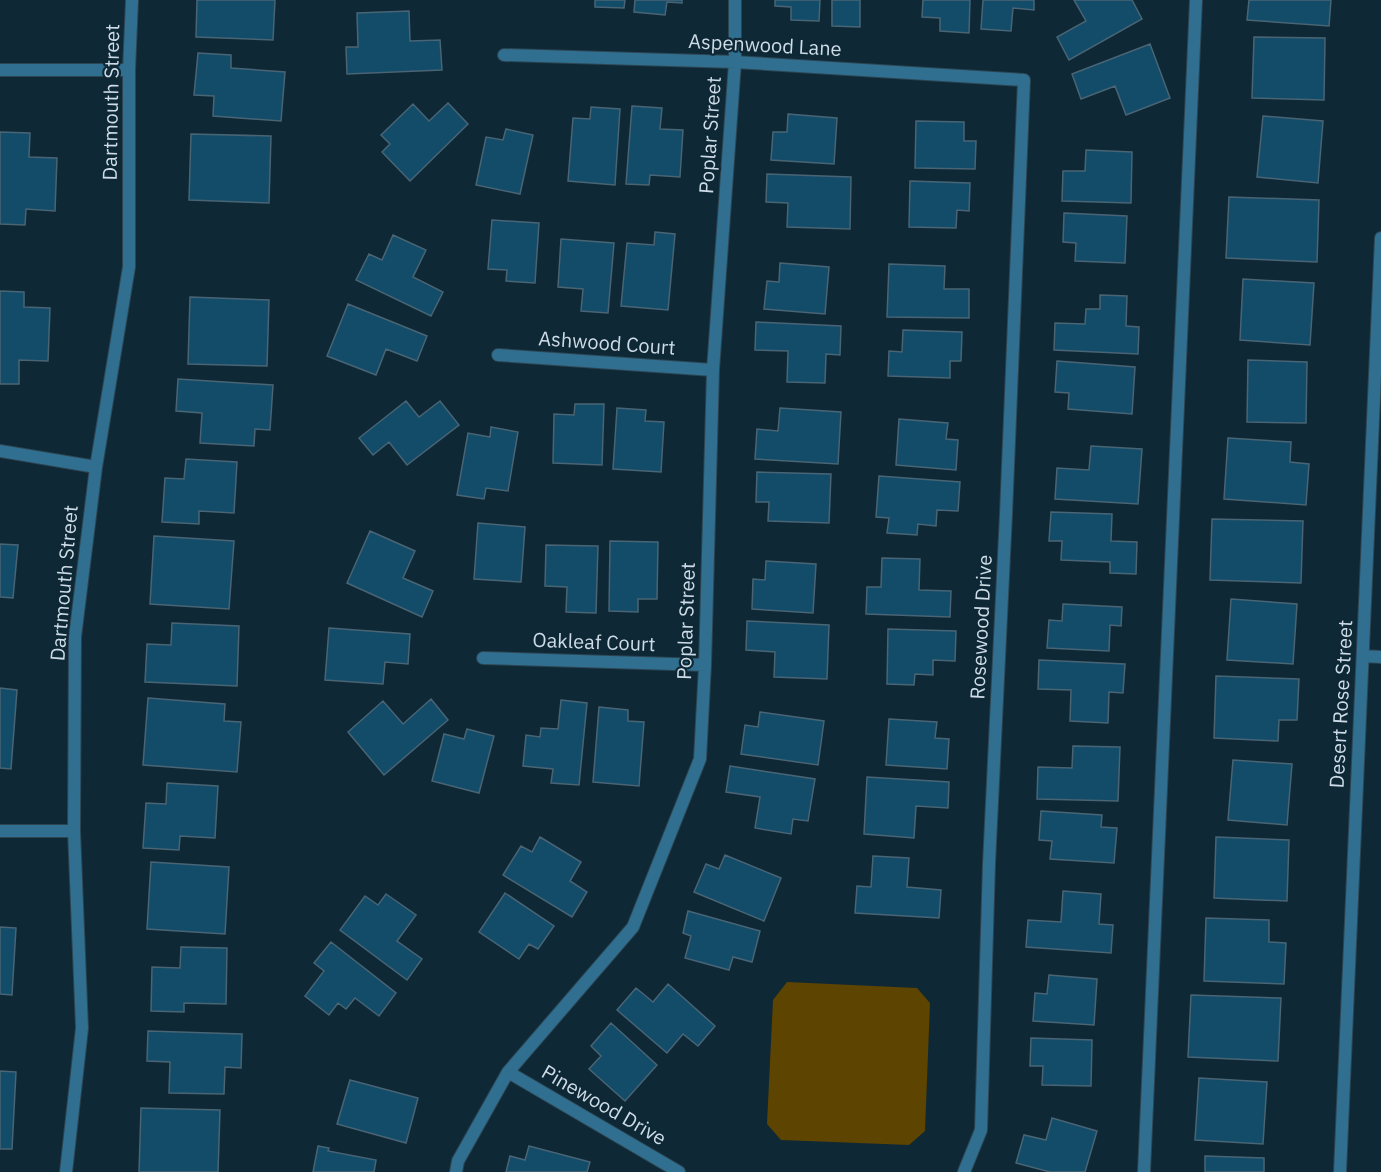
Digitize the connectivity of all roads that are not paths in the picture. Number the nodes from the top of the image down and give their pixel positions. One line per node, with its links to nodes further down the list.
1 (132, 0): 7 (street, Dartmouth Street)
2 (735, 0): 5 (street, Poplar Street)
3 (1196, 0): 26 (street)
4 (504, 55): 5 (street, Aspenwood Lane)
5 (735, 62): 8 (street, Aspenwood Lane); 12 (street, Poplar Street)
6 (0, 70): 7 (street)
7 (129, 70): 14 (street, Dartmouth Street)
8 (1024, 80): 25 (street, Rosewood Drive)
9 (1381, 238): 10 (street, Desert Rose Street)
10 (1379, 311): 15 (street, Desert Rose Street)
11 (498, 355): 12 (street, Ashwood Court)
12 (712, 370): 18 (street, Poplar Street)
13 (0, 451): 14 (street)
14 (96, 467): 20 (street, Dartmouth Street)
15 (1363, 656): 16 (street); 27 (street, Desert Rose Street)
16 (1381, 657)
17 (483, 658): 18 (street, Oakleaf Court)
18 (705, 665): 21 (street, Poplar Street)
19 (0, 831): 20 (street)
20 (74, 831): 22 (street, Dartmouth Street)
21 (508, 1072): 23 (street, Poplar Street); 24 (street, Pinewood Drive)
22 (66, 1172)
23 (456, 1172)
24 (679, 1172)
25 (964, 1172)
26 (1144, 1172)
27 (1340, 1172)

